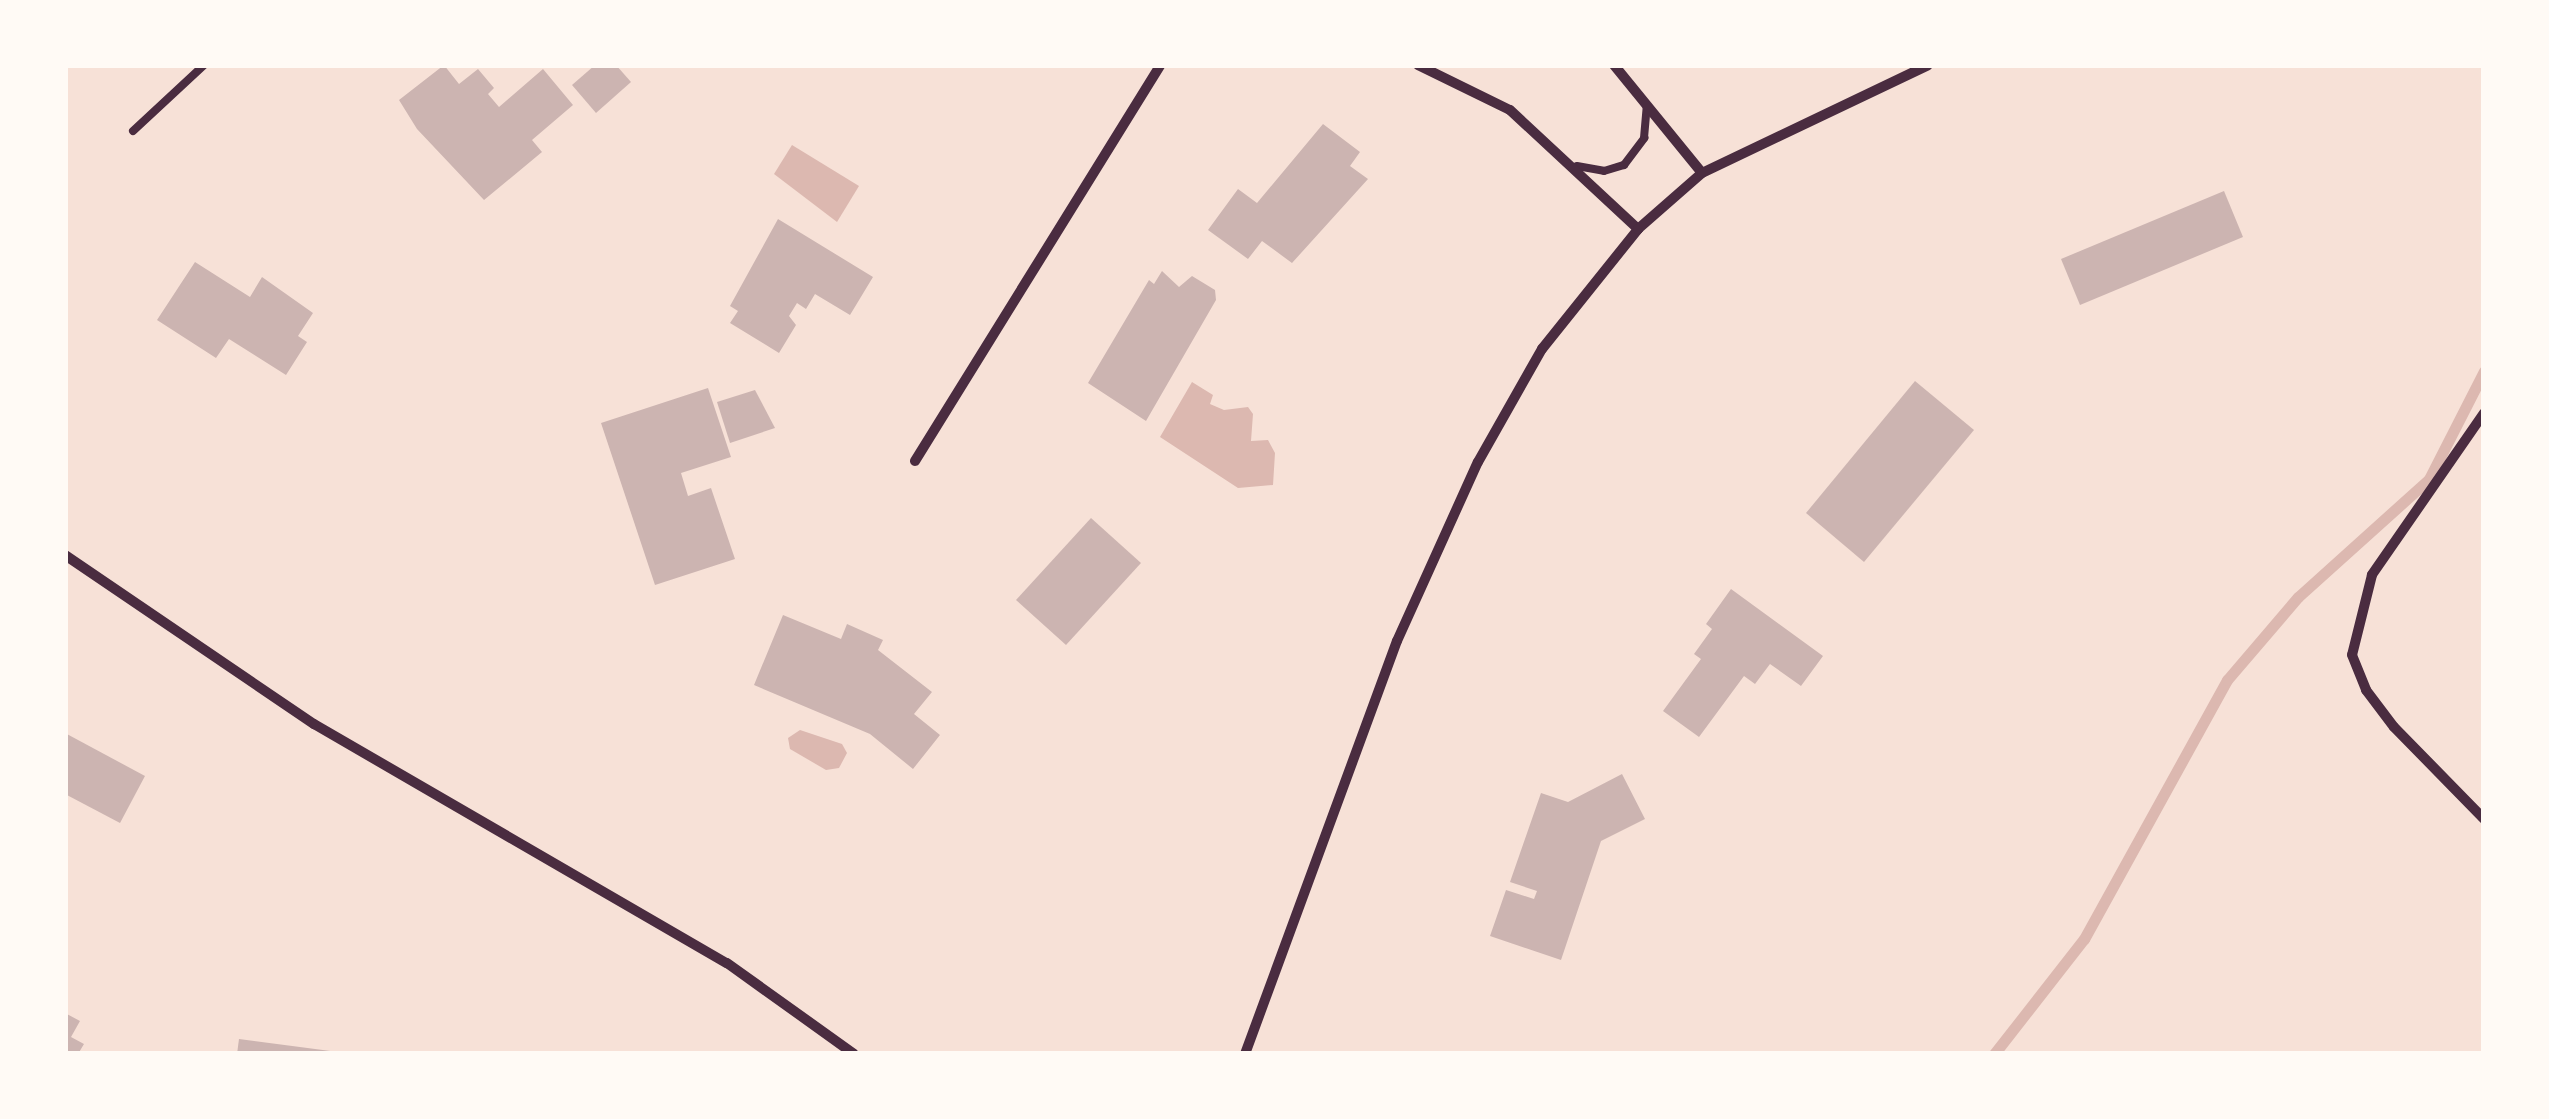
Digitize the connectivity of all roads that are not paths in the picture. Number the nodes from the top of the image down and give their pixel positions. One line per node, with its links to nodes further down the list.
1 (204, 65): 7 (lane)
2 (1161, 65): 12 (street)
3 (1418, 65): 8 (street)
4 (1614, 65): 6 (street)
5 (1928, 65): 9 (street)
6 (1646, 98): 8 (lane); 9 (street)
7 (133, 132)
8 (1576, 166): 10 (street)
9 (1702, 173): 10 (street)
10 (1638, 229): 16 (street)
11 (2484, 413): 14 (street)
12 (915, 461)
13 (65, 555): 15 (street)
14 (2484, 819)
15 (854, 1054)
16 (1245, 1054)

